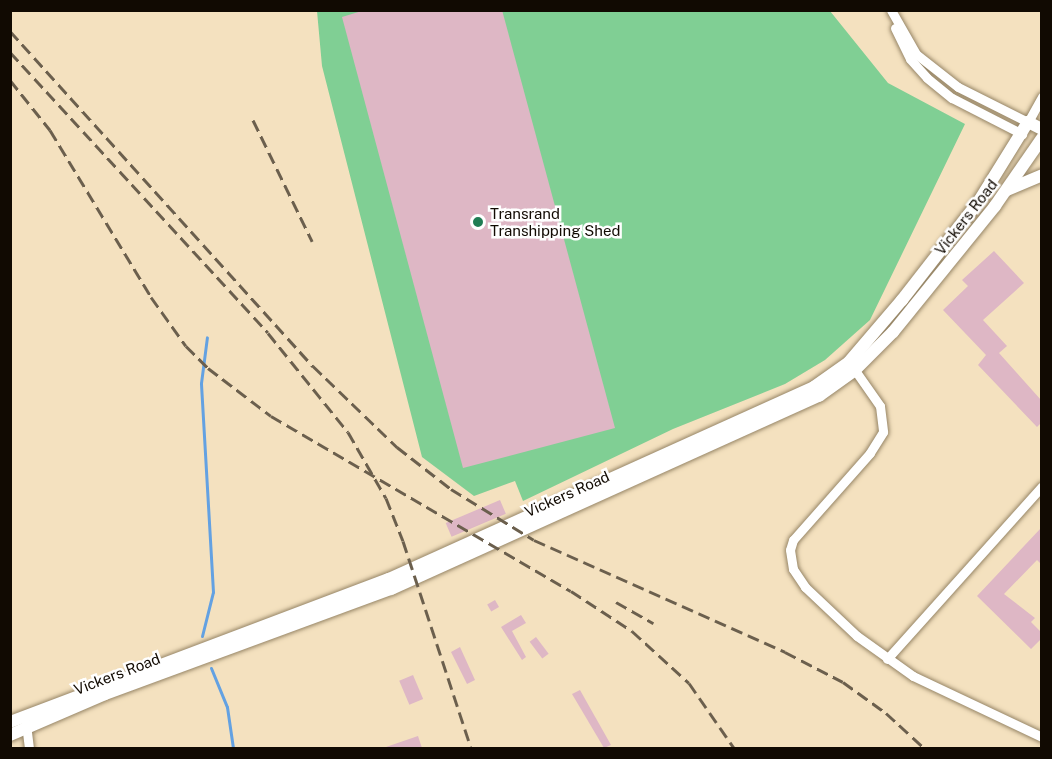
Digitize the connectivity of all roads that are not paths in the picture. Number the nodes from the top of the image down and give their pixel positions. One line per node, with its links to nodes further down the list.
1 (891, 10): 3 (street)
2 (1041, 98): 3 (street)
3 (1025, 128): 4 (main road); 5 (main road, Vickers Road); 8 (main road, Vickers Road)
4 (1041, 129)
5 (1040, 142): 7 (main road, Vickers Road)
6 (1041, 175): 7 (main road)
7 (1006, 191): 8 (main road, Vickers Road)
8 (852, 366): 10 (street); 11 (main road, Vickers Road)
9 (1041, 486): 10 (street)
10 (887, 659): 13 (street)
11 (20, 722): 12 (main road, Vickers Road); 14 (street)
12 (10, 735)
13 (1041, 737)
14 (29, 748)

